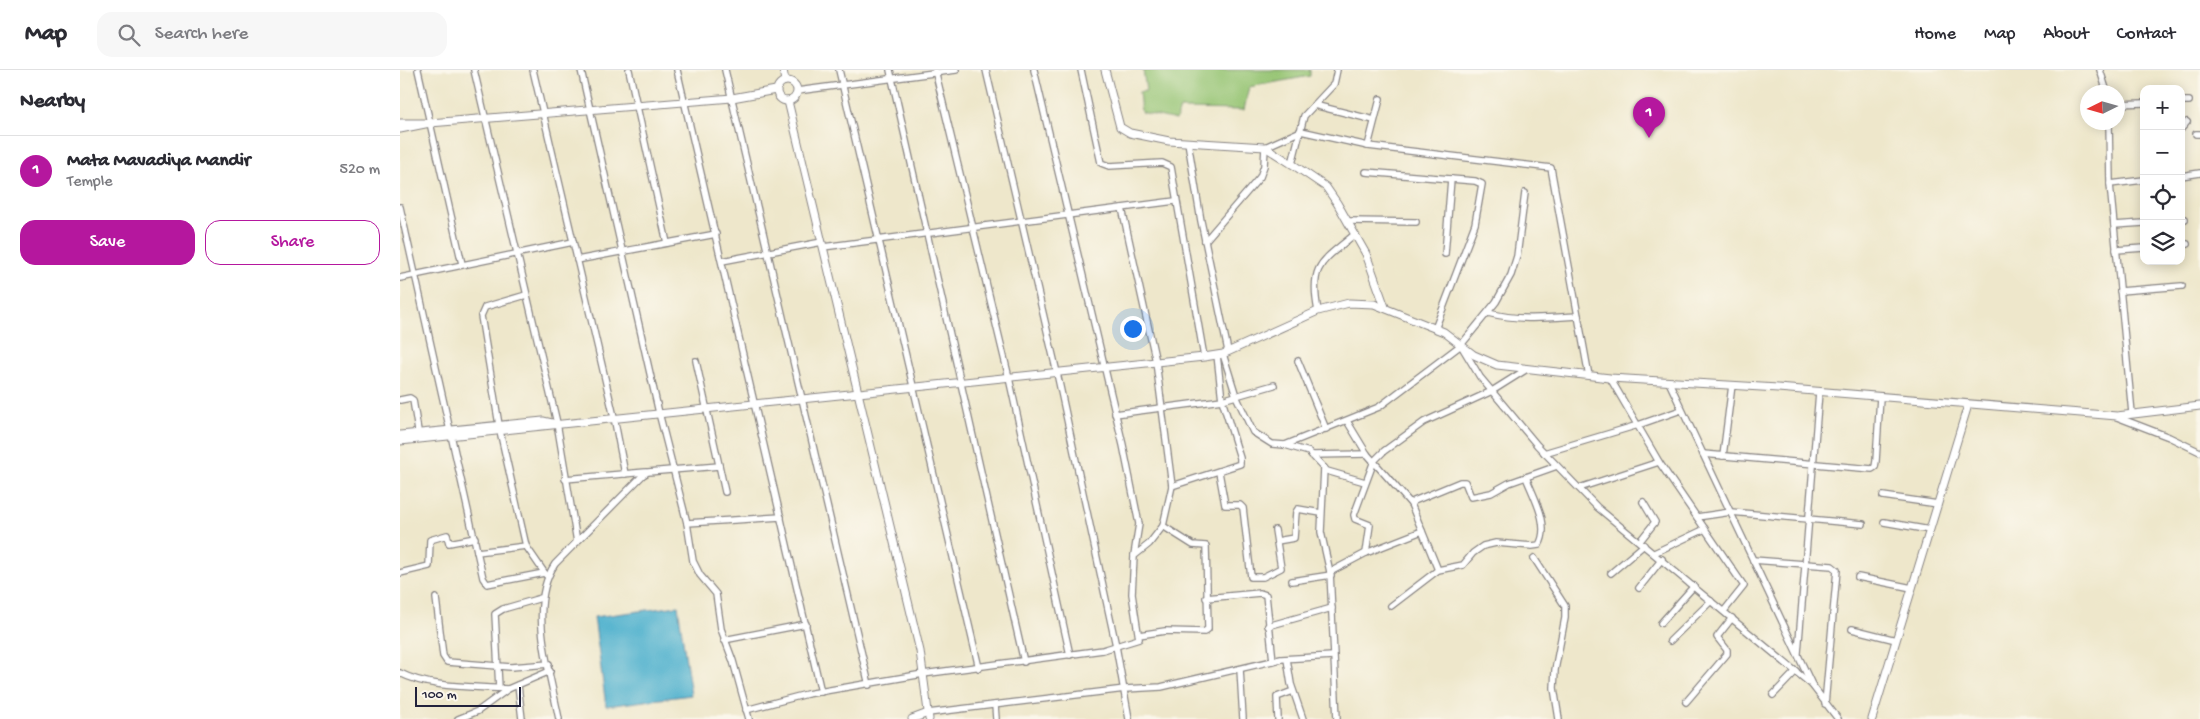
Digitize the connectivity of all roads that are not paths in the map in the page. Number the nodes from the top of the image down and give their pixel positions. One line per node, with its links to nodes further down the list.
1 (418, 70): 41 (street)
2 (474, 70): 37 (street)
3 (533, 70): 36 (street)
4 (581, 70): 35 (street)
5 (629, 70): 34 (street)
6 (677, 70): 30 (street)
7 (726, 70): 25 (street)
8 (783, 70): 20 (street)
9 (839, 70): 21 (street)
10 (890, 70): 19 (street)
11 (956, 70): 18 (street)
12 (986, 70): 61 (street)
13 (1034, 70): 60 (street)
14 (1081, 70): 57 (street)
15 (1105, 70): 46 (street)
16 (1337, 70): 33 (street)
17 (2100, 70): 22 (street)
18 (936, 71): 19 (street); 66 (street)
19 (892, 78): 21 (street); 67 (street)
20 (785, 81): 23 (street); 24 (street)
21 (843, 85): 24 (street); 70 (street)
22 (2104, 85)
23 (776, 90): 25 (street); 27 (street)
24 (797, 91): 27 (street)
25 (732, 98): 30 (street); 79 (street)
26 (1380, 99): 38 (street)
27 (788, 101): 74 (street)
28 (2185, 101): 29 (street)
29 (2189, 101)
30 (685, 102): 34 (street); 68 (street)
31 (2140, 103): 32 (street)
32 (2125, 104)
33 (1314, 105): 38 (street); 45 (street)
34 (638, 107): 35 (street); 73 (street)
35 (590, 110): 36 (street); 77 (street)
36 (544, 114): 37 (street); 72 (street)
37 (486, 118): 41 (street); 78 (street)
38 (1374, 120): 47 (street)
39 (2187, 122): 42 (street)
40 (400, 123): 41 (street)
41 (430, 123): 43 (street); 83 (street)
42 (2185, 124)
43 (400, 129)
44 (2109, 130): 55 (street)
45 (1300, 131): 47 (street); 48 (street); 49 (street)
46 (1188, 142): 48 (street); 71 (street)
47 (1368, 146): 92 (street)
48 (1264, 147): 49 (street); 71 (street)
49 (1292, 164): 62 (street)
50 (1366, 172): 53 (street)
51 (2200, 173): 52 (street)
52 (2185, 175)
53 (1451, 179): 80 (street); 93 (street)
54 (2140, 180): 55 (street)
55 (2110, 184): 65 (street)
56 (1525, 193): 91 (street)
57 (1175, 201): 59 (street); 96 (street)
58 (400, 207): 84 (street)
59 (1122, 208): 60 (street); 99 (street)
60 (1068, 214): 61 (street); 100 (street)
61 (1021, 220): 66 (street); 102 (street)
62 (1348, 221): 63 (street); 69 (street)
63 (1416, 222)
64 (2140, 222): 65 (street)
65 (2114, 225): 76 (street)
66 (973, 226): 67 (street); 104 (street)
67 (927, 233): 70 (street); 107 (street)
68 (716, 234): 73 (street); 82 (street)
69 (1355, 234): 89 (street); 90 (street)
70 (879, 240): 74 (street); 110 (street)
71 (1205, 241): 95 (street)
72 (572, 242): 78 (street); 81 (street)
73 (667, 243): 77 (street)
74 (823, 244): 79 (street); 113 (street)
75 (2140, 248): 76 (street)
76 (2116, 250): 87 (street)
77 (622, 251): 81 (street); 125 (street)
78 (517, 253): 83 (street); 88 (street)
79 (766, 253): 82 (street); 116 (street)
80 (1445, 254)
81 (577, 260): 129 (street)
82 (722, 261): 119 (street)
83 (462, 264): 84 (street)
84 (415, 275): 85 (street); 135 (street)
85 (400, 278)
86 (2182, 286): 87 (street)
87 (2120, 290): 126 (street)
88 (526, 296): 131 (street); 133 (street)
89 (1384, 307): 90 (street); 93 (street)
90 (1318, 311): 95 (street)
91 (1488, 313): 92 (street); 94 (street)
92 (1578, 316): 103 (street)
93 (1435, 329): 94 (street)
94 (1460, 345): 101 (street); 111 (street); 130 (street)
95 (1223, 353): 96 (street); 114 (street); 118 (street)
96 (1204, 357): 99 (street)
97 (696, 361): 123 (street)
98 (1298, 361): 134 (street)
99 (1156, 362): 100 (street); 121 (street)
100 (1104, 368): 102 (street); 127 (street)
101 (1527, 369): 103 (street); 111 (street)
102 (1057, 373): 104 (street); 218 (street)
103 (1589, 376): 105 (street)
104 (1009, 378): 107 (street); 219 (street)
105 (1610, 378): 106 (street); 132 (street)
106 (1669, 382): 109 (street); 124 (street)
107 (961, 383): 110 (street); 224 (street)
108 (1274, 385): 114 (street)
109 (1732, 385): 112 (street); 145 (street)
110 (914, 388): 113 (street); 227 (street)
111 (1492, 391): 141 (street); 146 (street)
112 (1820, 392): 115 (street); 148 (street)
113 (858, 394): 116 (street); 232 (street)
114 (1236, 396): 118 (street); 139 (street)
115 (1880, 397): 120 (street); 148 (street)
116 (803, 399): 119 (street); 234 (street)
117 (400, 400): 137 (street)
118 (1222, 400): 121 (street); 154 (street)
119 (756, 403): 123 (street); 168 (street)
120 (1968, 405): 128 (street); 165 (street)
121 (1161, 406): 127 (street); 159 (street)
122 (2200, 406): 126 (street)
123 (707, 409): 125 (street); 149 (street)
124 (1681, 410): 132 (street); 143 (street)
125 (659, 413): 129 (street); 152 (street)
126 (2132, 413): 128 (street)
127 (1115, 414): 187 (street)
128 (2117, 416): 140 (street)
129 (614, 417): 131 (street); 155 (street)
130 (1347, 421): 134 (street); 142 (street)
131 (556, 423): 133 (street); 157 (street)
132 (1638, 425): 141 (street); 147 (street)
133 (499, 428): 135 (street); 183 (street)
134 (1326, 429): 139 (street)
135 (450, 432): 137 (street); 179 (street)
136 (400, 435): 137 (street)
137 (418, 436): 138 (street)
138 (400, 441)
139 (1285, 445): 144 (street)
140 (2200, 452)
141 (1544, 453): 150 (street)
142 (1367, 454): 144 (street); 146 (street)
143 (1703, 454): 145 (street); 166 (street)
144 (1312, 455): 151 (street)
145 (1723, 456): 148 (street)
146 (1374, 461): 158 (street); 164 (street)
147 (1659, 462): 160 (street); 169 (street)
148 (1814, 464): 170 (street)
149 (719, 466): 152 (street); 161 (street)
150 (1557, 466): 156 (street); 160 (street)
151 (1324, 468): 158 (street); 167 (street)
152 (674, 470): 153 (street); 172 (street)
153 (648, 472): 155 (street); 181 (street)
154 (1219, 472): 159 (street); 180 (street)
155 (625, 474): 157 (street)
156 (1526, 477): 164 (street); 192 (street)
157 (565, 479): 181 (street)
158 (1365, 482): 185 (street)
159 (1172, 486): 174 (street)
160 (1579, 488): 182 (street)
161 (725, 492)
162 (1883, 496): 165 (street)
163 (1643, 502): 182 (street)
164 (1411, 504): 178 (street)
165 (1938, 504): 177 (street)
166 (1731, 512): 169 (street); 170 (street); 190 (street)
167 (1321, 513): 180 (street); 196 (street)
168 (781, 517): 172 (street); 211 (street)
169 (1697, 518): 175 (street)
170 (1809, 519): 173 (street); 191 (street)
171 (1884, 522): 177 (street)
172 (687, 524): 215 (street)
173 (1863, 524)
174 (1163, 526): 187 (street); 204 (street)
175 (1705, 529): 186 (street); 208 (street)
176 (1274, 530): 180 (street)
177 (1930, 530): 201 (street)
178 (1422, 531): 185 (street); 192 (street)
179 (475, 538): 184 (street); 193 (street)
180 (1277, 540)
181 (577, 542): 195 (street)
182 (1642, 543): 186 (street); 194 (street)
183 (526, 546): 184 (street); 195 (street)
184 (478, 552): 195 (street)
185 (1366, 553): 196 (street)
186 (1654, 553): 189 (street)
187 (1134, 556): 214 (street)
188 (1534, 558): 258 (street)
189 (1662, 559): 199 (street); 200 (street)
190 (1753, 560): 191 (street); 221 (street)
191 (1805, 565): 221 (street); 243 (street)
192 (1438, 570): 206 (street)
193 (400, 573)
194 (1611, 573)
195 (546, 574): 203 (street)
196 (1330, 574): 198 (street); 207 (street)
197 (1858, 578): 201 (street)
198 (1292, 581)
199 (1694, 586): 205 (street); 210 (street)
200 (1639, 588)
201 (1912, 588): 216 (street)
202 (436, 598): 226 (street)
203 (541, 598): 225 (street); 226 (street)
204 (1206, 598): 212 (street); 214 (street)
205 (1711, 601): 208 (street); 217 (street)
206 (1391, 606)
207 (1332, 608): 212 (street); 220 (street)
208 (1724, 611): 209 (street)
209 (1732, 618): 230 (street); 242 (street)
210 (1661, 623)
211 (806, 624): 215 (street); 240 (street)
212 (1268, 626): 223 (street)
213 (1852, 629): 216 (street)
214 (1139, 635): 218 (street)
215 (724, 640): 245 (street)
216 (1896, 640): 260 (street)
217 (1670, 641)
218 (1116, 646): 219 (street); 238 (street)
219 (1070, 655): 224 (street)
220 (1333, 656): 222 (street); 257 (street)
221 (1798, 656): 235 (street)
222 (1287, 659): 223 (street); 239 (street)
223 (1273, 661): 228 (street)
224 (1024, 662): 227 (street)
225 (548, 664): 226 (street); 229 (street)
226 (498, 666): 236 (street)
227 (979, 668): 232 (street)
228 (1240, 669): 238 (street); 254 (street)
229 (550, 671): 233 (street); 249 (street)
230 (1796, 671): 235 (street); 241 (street)
231 (400, 673): 236 (street)
232 (923, 674): 234 (street); 246 (street)
233 (518, 684): 237 (street); 248 (street)
234 (869, 685): 240 (street)
235 (1812, 685): 243 (street)
236 (500, 688): 237 (street)
237 (508, 689): 247 (street)
238 (1125, 689): 244 (street); 253 (street)
239 (1293, 691): 255 (street); 256 (street)
240 (821, 692): 245 (street)
241 (1773, 695)
242 (1686, 702)
243 (1825, 704): 259 (street)
244 (995, 705): 246 (street); 252 (street)
245 (746, 710): 250 (street)
246 (928, 717): 251 (street)
247 (458, 719)
248 (522, 719)
249 (559, 719)
250 (748, 719)
251 (912, 719)
252 (996, 719)
253 (1129, 719)
254 (1243, 719)
255 (1278, 719)
256 (1303, 719)
257 (1337, 719)
258 (1559, 719)
259 (1838, 719)
260 (1872, 719)

